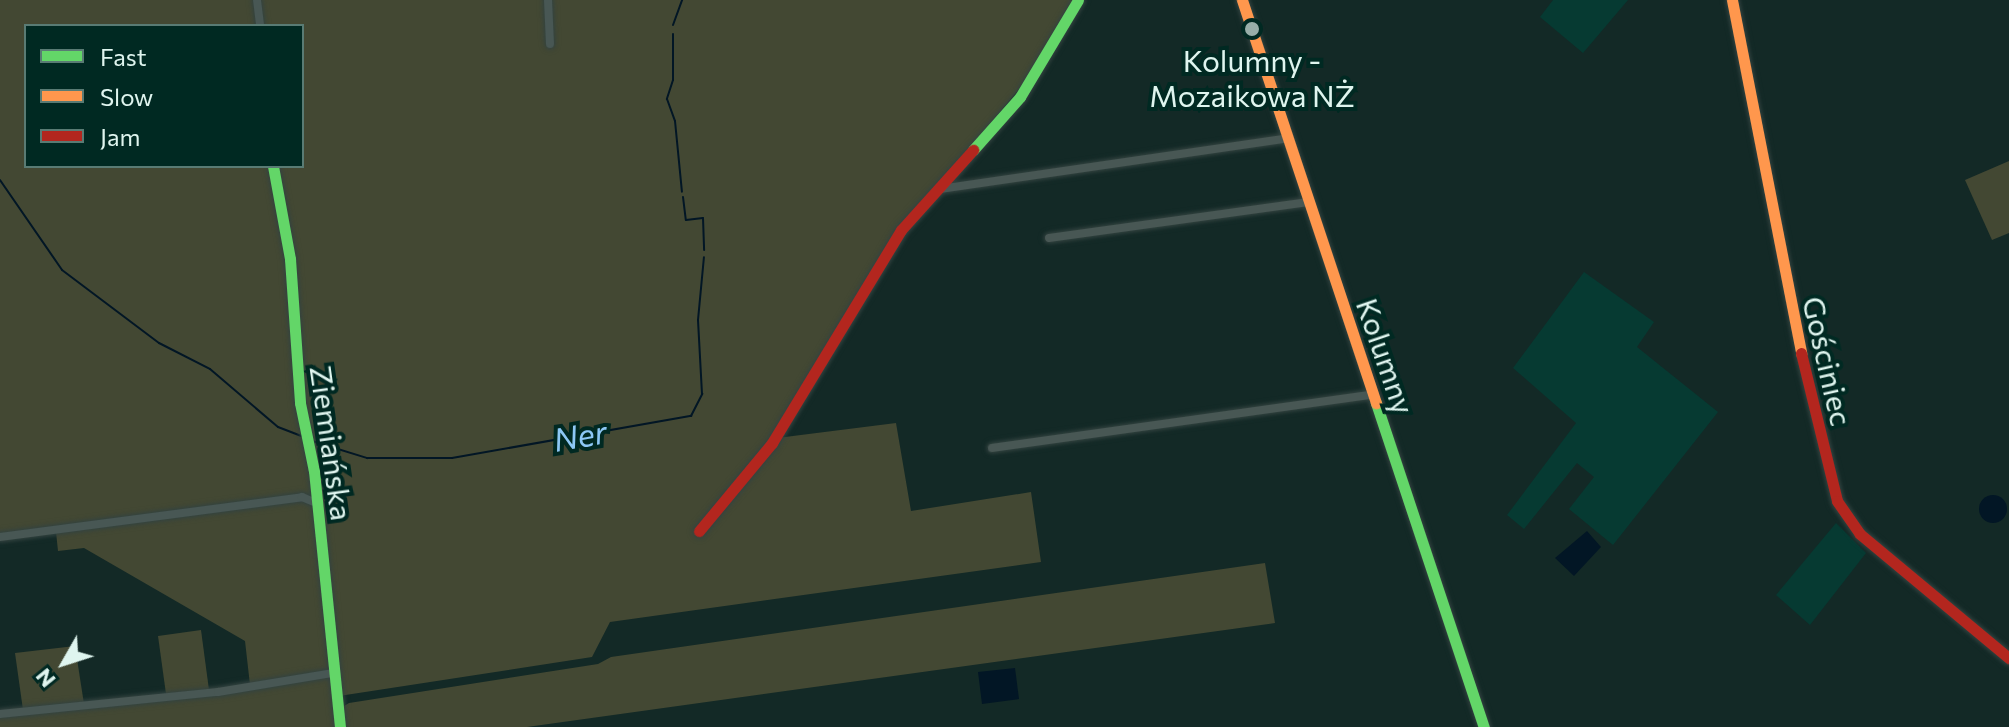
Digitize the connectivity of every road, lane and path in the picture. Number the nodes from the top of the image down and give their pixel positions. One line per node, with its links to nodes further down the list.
1 (257, 0): 6 (street)
2 (548, 0): 7 (street)
3 (1078, 0): 10 (street)
4 (1242, 0): 8 (street, Kolumny)
5 (1732, 0): 18 (street, Gościniec)
6 (260, 24)
7 (550, 44)
8 (1288, 138): 10 (street); 11 (street, Kolumny)
9 (273, 168): 15 (street, Ziemiańska)
10 (939, 189): 16 (street)
11 (1309, 202): 12 (street); 13 (street, Kolumny)
12 (1049, 238)
13 (1374, 394): 14 (street); 22 (street, Kolumny)
14 (992, 448)
15 (316, 503): 17 (street); 19 (street, Ziemiańska)
16 (699, 531)
17 (0, 537)
18 (2009, 658)
19 (333, 673): 20 (street); 21 (street, Ziemiańska)
20 (0, 714)
21 (340, 727)
22 (1484, 727)

